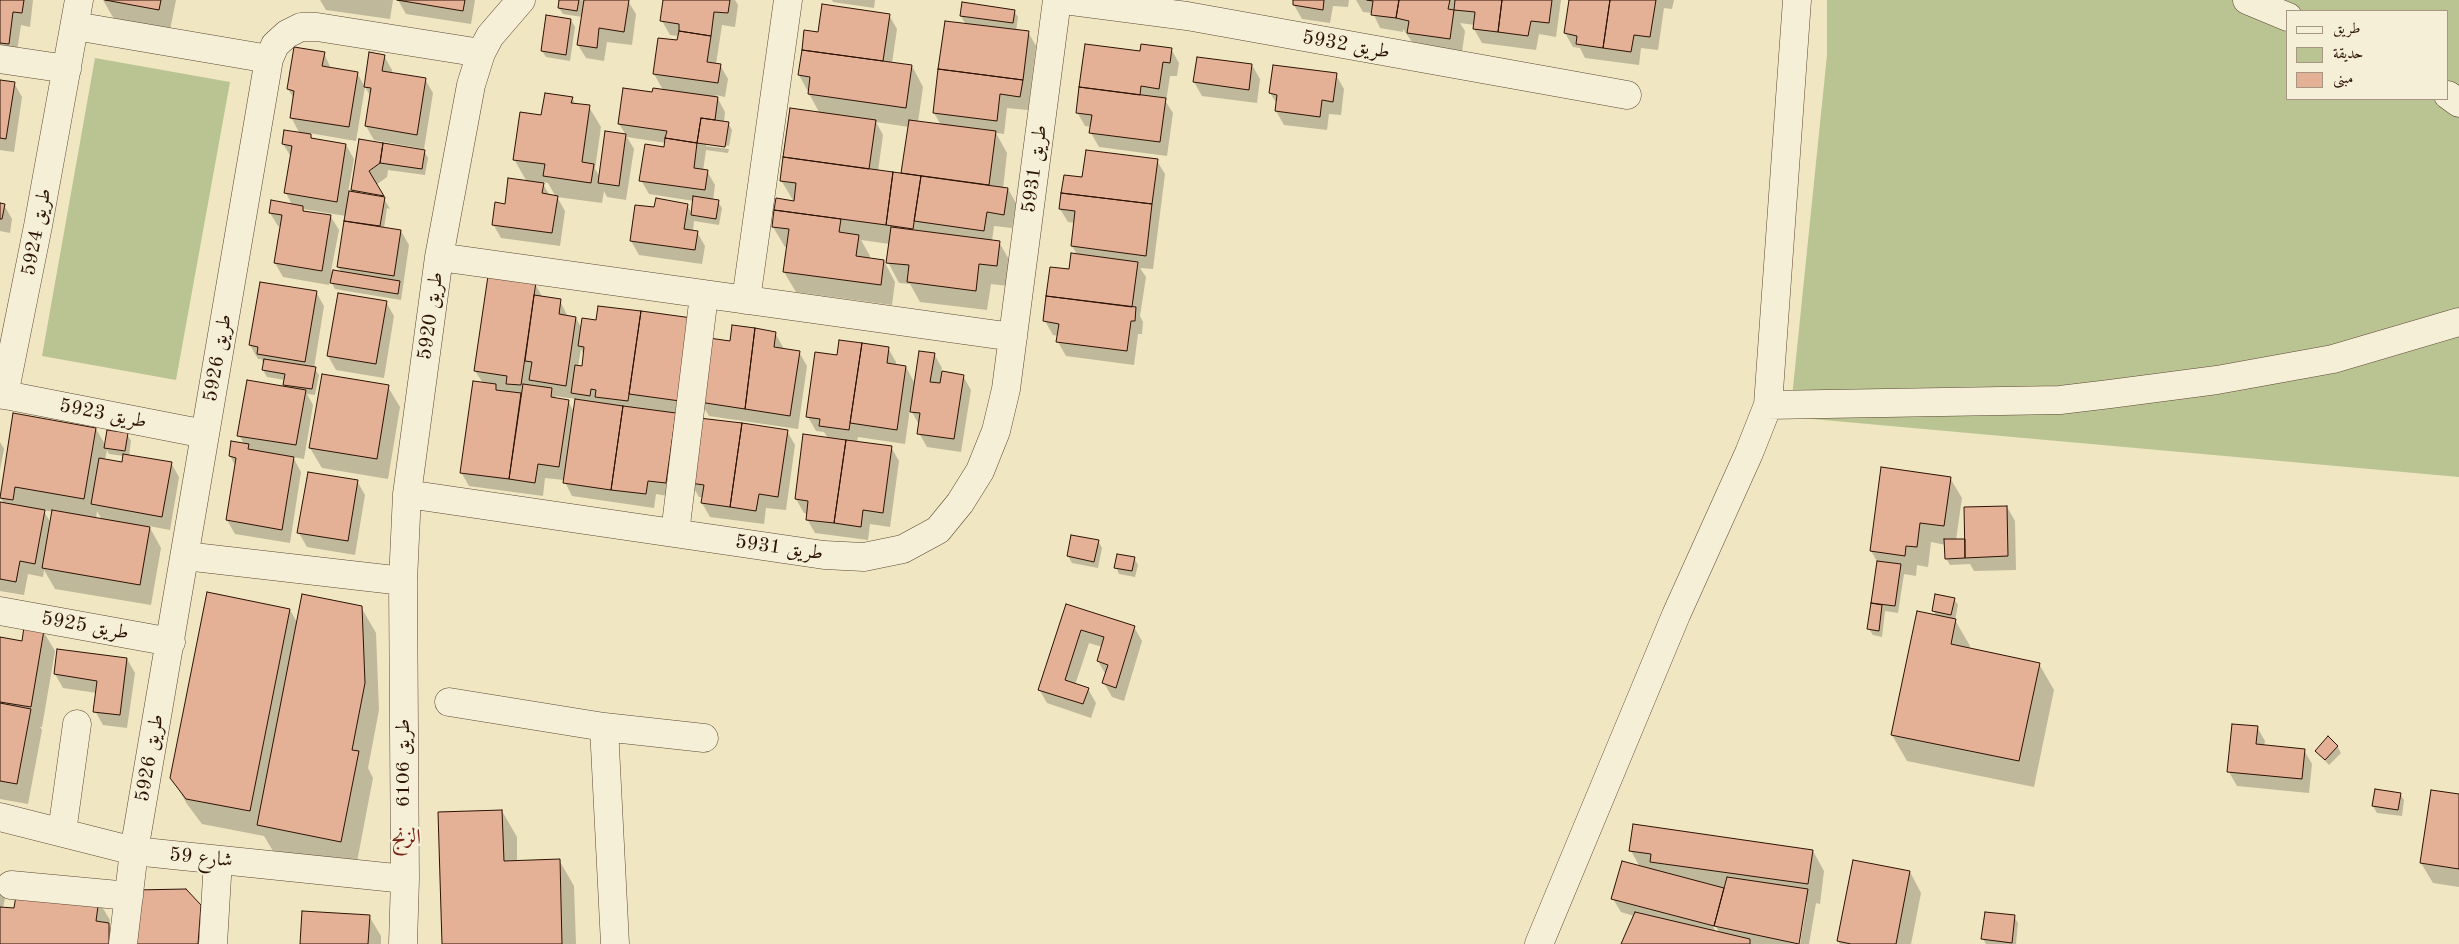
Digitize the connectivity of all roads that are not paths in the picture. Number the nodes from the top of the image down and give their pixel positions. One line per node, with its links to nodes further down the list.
1 (79, 0): 10 (street, طريق 5924)
2 (521, 0): 11 (street, طريق 5920)
3 (788, 0): 18 (street)
4 (1057, 0): 20 (street, طريق 5931)
5 (1064, 0): 8 (street, طريق 5932)
6 (1797, 0): 22 (street)
7 (2248, 0): 9 (street)
8 (1188, 8): 15 (street, طريق 5932)
9 (2286, 16)
10 (75, 26): 13 (street); 14 (street, طريق 5924)
11 (481, 53): 13 (street); 16 (street, طريق 5920)
12 (0, 59): 14 (street)
13 (269, 60): 23 (street, طريق 5926)
14 (68, 69): 21 (street, طريق 5924)
15 (1627, 95)
16 (439, 257): 17 (street); 24 (street, طريق 5920)
17 (704, 295): 18 (street); 25 (street)
18 (746, 300): 20 (street)
19 (2459, 322): 22 (street)
20 (1013, 337): 25 (street, طريق 5931)
21 (2, 394): 23 (street, طريق 5923)
22 (1768, 405): 45 (street)
23 (205, 434): 26 (street, طريق 5926)
24 (407, 494): 25 (street, طريق 5931); 27 (street, طريق 5920)
25 (675, 533)
26 (184, 556): 27 (street); 29 (street, طريق 5926)
27 (403, 581): 38 (street, طريق 6106)
28 (0, 611): 29 (street, طريق 5925)
29 (171, 642): 36 (street, طريق 5926)
30 (450, 702): 32 (street)
31 (77, 724): 35 (street)
32 (604, 727): 33 (street); 44 (street)
33 (704, 738)
34 (0, 816): 35 (street, شارع 59)
35 (62, 832): 36 (street, شارع 59)
36 (134, 851): 37 (street, شارع 59); 40 (street, طريق 5926)
37 (218, 860): 38 (street, شارع 59); 42 (street)
38 (405, 880): 43 (street, طريق 6106)
39 (11, 885): 40 (street)
40 (129, 896): 41 (street, طريق 5926)
41 (123, 944)
42 (213, 944)
43 (403, 944)
44 (615, 944)
45 (1539, 944)

